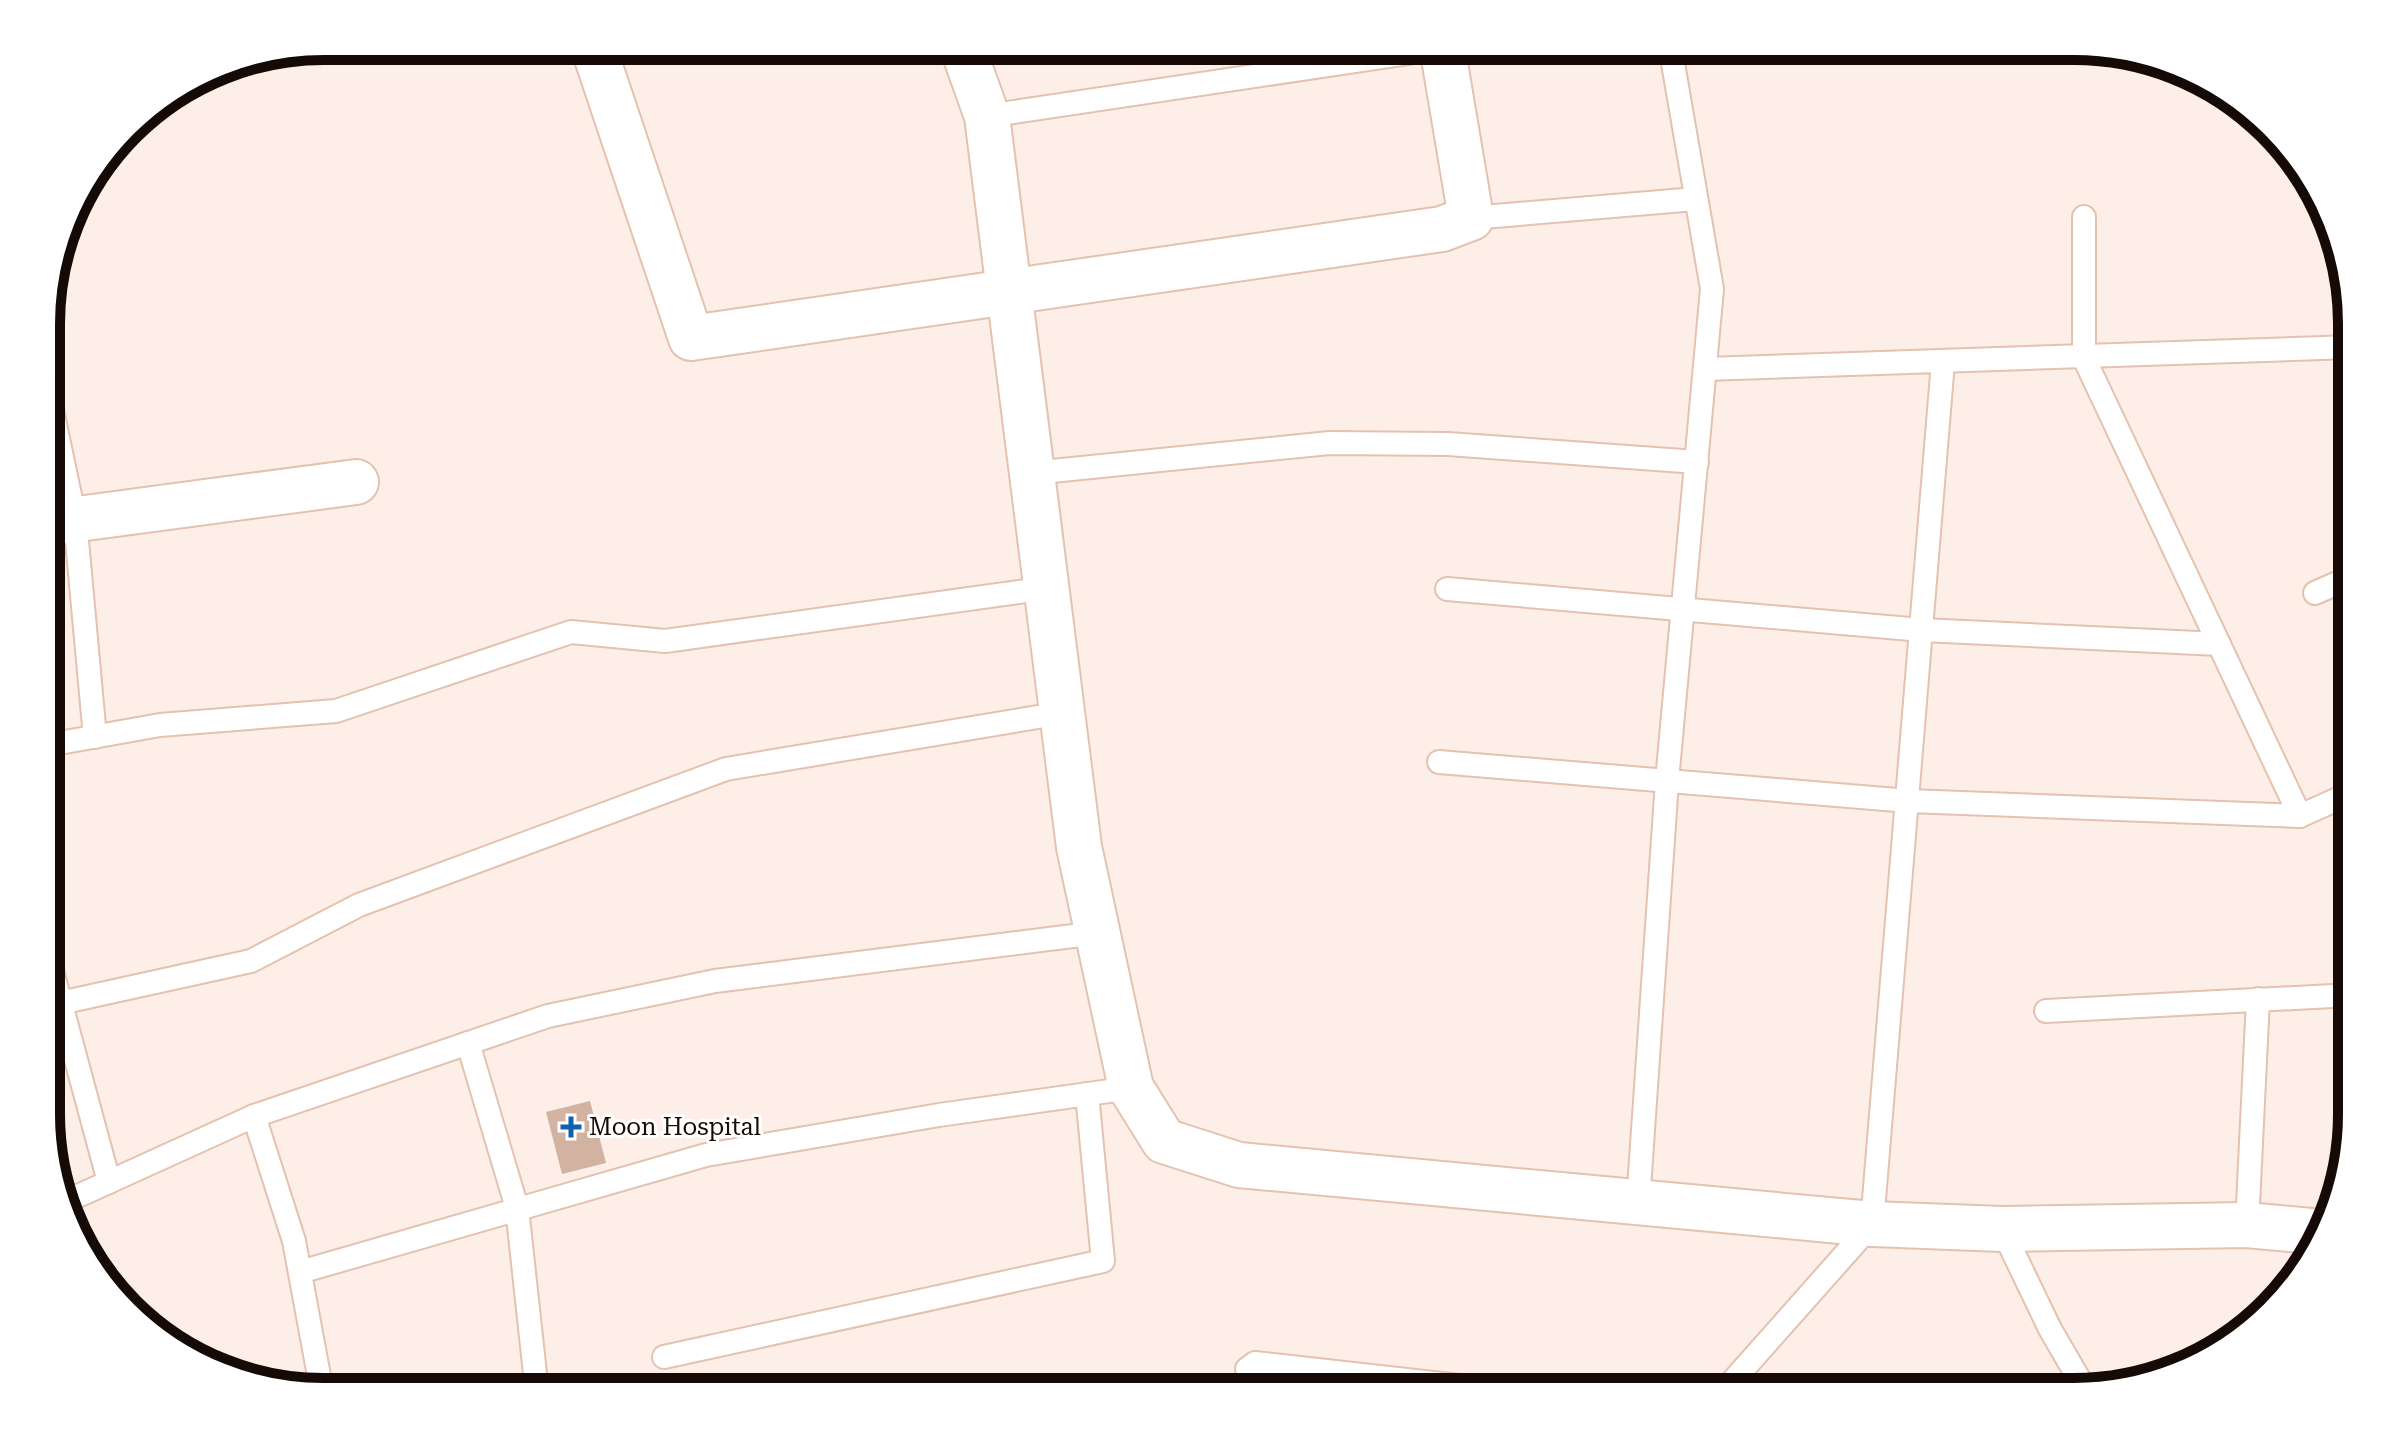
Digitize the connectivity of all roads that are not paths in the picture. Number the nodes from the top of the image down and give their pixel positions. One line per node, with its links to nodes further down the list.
1 (1357, 60): 6 (lane)
2 (1447, 60): 9 (street)
3 (1672, 60): 7 (lane)
4 (598, 61): 10 (street)
5 (967, 61): 6 (street)
6 (987, 116): 10 (street)
7 (1696, 199): 9 (lane); 14 (lane)
8 (2084, 217): 12 (lane)
9 (1471, 218): 10 (street)
10 (1009, 291): 16 (street)
11 (2337, 348): 12 (lane)
12 (2084, 358): 13 (lane); 25 (lane)
13 (1943, 362): 14 (lane); 24 (lane)
14 (1705, 369): 15 (lane)
15 (1697, 462): 16 (lane); 23 (lane)
16 (1032, 473): 20 (street)
17 (356, 482): 18 (street)
18 (62, 521): 27 (lane)
19 (2337, 583): 22 (lane)
20 (1047, 588): 26 (street); 27 (lane)
21 (1447, 589): 23 (lane)
22 (2315, 593)
23 (1683, 609): 24 (lane); 30 (lane)
24 (1922, 630): 25 (lane); 32 (lane)
25 (2219, 644): 33 (lane)
26 (1062, 713): 34 (street); 37 (lane)
27 (95, 737): 28 (lane)
28 (60, 743)
29 (1439, 762): 30 (lane)
30 (1667, 781): 32 (lane); 45 (lane)
31 (2337, 799): 33 (lane)
32 (1909, 801): 33 (lane); 47 (lane)
33 (2300, 816)
34 (1097, 933): 39 (lane); 40 (street)
35 (2337, 996): 36 (lane)
36 (2258, 999): 38 (lane); 48 (lane)
37 (60, 1003): 43 (lane)
38 (2046, 1011)
39 (468, 1043): 42 (lane); 46 (lane)
40 (1131, 1088): 41 (lane); 45 (street)
41 (1087, 1094): 46 (lane); 52 (lane)
42 (254, 1116): 43 (lane); 51 (lane)
43 (109, 1182): 44 (lane)
44 (74, 1198)
45 (1638, 1203): 47 (street)
46 (517, 1208): 51 (lane); 58 (lane)
47 (1872, 1224): 49 (street); 55 (lane)
48 (2247, 1225): 49 (street); 50 (street)
49 (2002, 1229): 56 (lane)
50 (2310, 1231)
51 (300, 1272): 57 (lane)
52 (664, 1357)
53 (1255, 1377): 54 (lane)
54 (1383, 1377)
55 (1736, 1377)
56 (2078, 1377)
57 (319, 1378)
58 (535, 1378)

